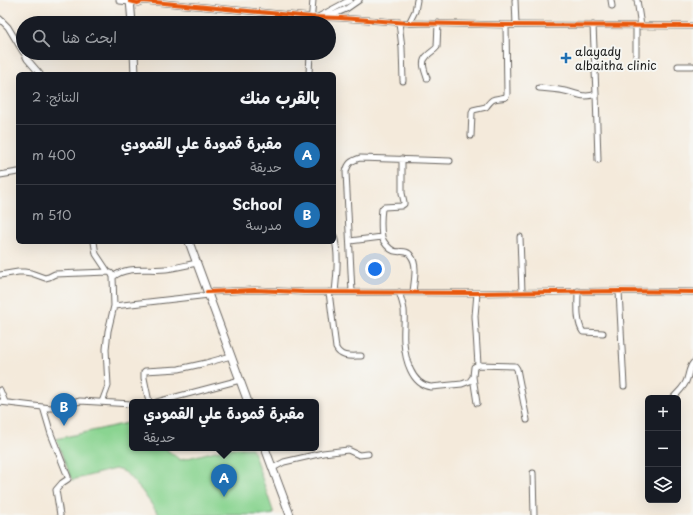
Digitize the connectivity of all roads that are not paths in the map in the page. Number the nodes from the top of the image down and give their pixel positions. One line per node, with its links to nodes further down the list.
1 (120, 0): 10 (main road)
2 (143, 0): 10 (street); 11 (street)
3 (203, 0): 11 (street)
4 (313, 0): 14 (street)
5 (350, 0): 15 (street)
6 (359, 0): 16 (street)
7 (417, 0): 20 (street)
8 (516, 0): 23 (street)
9 (637, 0): 25 (street)
10 (130, 1): 12 (main road)
11 (202, 6): 13 (street)
12 (131, 16)
13 (302, 16)
14 (312, 16)
15 (320, 16)
16 (330, 16)
17 (336, 18): 19 (street)
18 (0, 19): 27 (street)
19 (399, 22): 20 (street); 38 (street)
20 (409, 23): 21 (street)
21 (438, 23): 22 (street); 37 (street)
22 (506, 25): 23 (street); 41 (street)
23 (516, 25): 24 (street)
24 (593, 25): 25 (street); 40 (street)
25 (638, 26): 26 (street); 28 (street)
26 (693, 26)
27 (16, 40)
28 (636, 55)
29 (29, 60): 34 (street)
30 (135, 60): 35 (main road)
31 (310, 60): 36 (street)
32 (678, 66): 33 (street)
33 (693, 66)
34 (38, 72)
35 (136, 72)
36 (309, 72)
37 (427, 78)
38 (404, 81)
39 (539, 88): 40 (street)
40 (596, 94): 43 (street)
41 (471, 136)
42 (402, 159): 44 (street); 47 (street); 49 (street)
43 (598, 160)
44 (450, 161)
45 (16, 172): 46 (street)
46 (0, 175)
47 (382, 237): 49 (street); 62 (street)
48 (520, 237): 63 (street)
49 (350, 241): 60 (street)
50 (94, 244): 54 (street)
51 (190, 244): 53 (main road)
52 (336, 244): 59 (street)
53 (197, 263): 56 (street); 66 (main road)
54 (108, 272): 55 (street); 56 (street)
55 (0, 274)
56 (113, 277): 67 (street)
57 (578, 291): 58 (street); 63 (street); 68 (street)
58 (619, 291): 64 (street); 75 (street)
59 (332, 292): 60 (street); 66 (street); 70 (street)
60 (352, 292): 61 (street)
61 (399, 292): 62 (street); 73 (street)
62 (413, 292): 65 (street)
63 (522, 292): 65 (street)
64 (693, 292)
65 (477, 293): 72 (street)
66 (208, 294): 67 (street); 69 (main road)
67 (114, 306): 82 (street)
68 (603, 333)
69 (231, 356): 74 (main road); 78 (street)
70 (361, 356)
71 (693, 363): 77 (street)
72 (478, 365): 73 (street); 86 (street)
73 (473, 377): 83 (street)
74 (240, 380): 79 (street); 80 (main road)
75 (624, 386)
76 (0, 390): 81 (street)
77 (676, 395)
78 (148, 399)
79 (168, 399)
80 (247, 399)
81 (3, 402): 85 (street)
82 (102, 402): 84 (street); 85 (street)
83 (476, 403)
84 (129, 404)
85 (43, 407): 91 (street)
86 (527, 420)
87 (266, 451): 89 (main road)
88 (368, 454): 89 (street)
89 (273, 468): 92 (main road)
90 (533, 473): 93 (street)
91 (60, 515)
92 (289, 515)
93 (534, 515)

